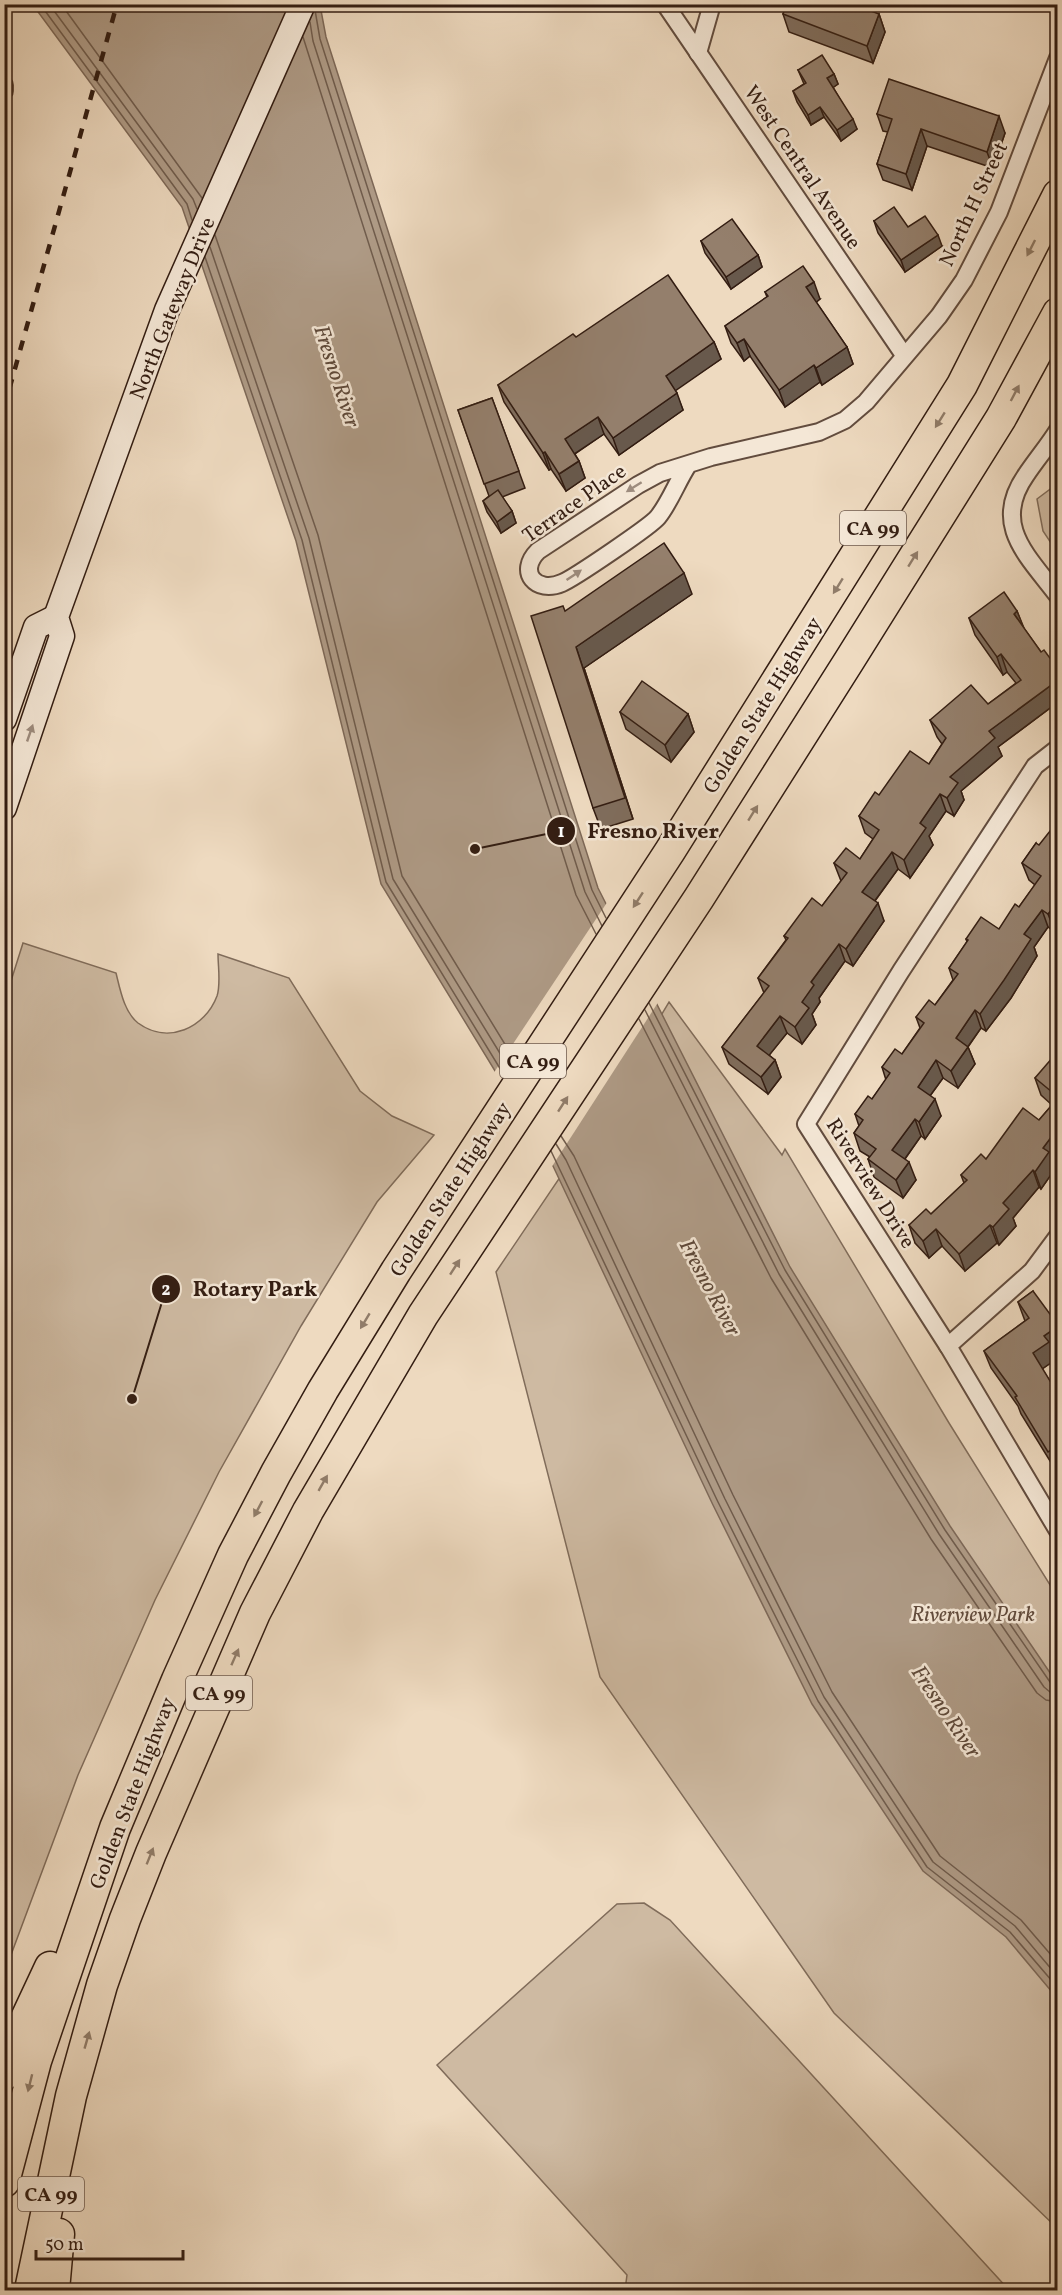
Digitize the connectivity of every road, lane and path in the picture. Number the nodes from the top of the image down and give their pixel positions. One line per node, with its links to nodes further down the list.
1 (303, 4): 12 (main road, North Gateway Drive)
2 (665, 4): 4 (street, West Central Avenue)
3 (712, 4): 4 (street)
4 (698, 53): 8 (street, West Central Avenue)
5 (1058, 58): 8 (street, North H Street)
6 (1058, 195): 19 (highway, Golden State Highway / CA 99, one-way to 19)
7 (1058, 313): 21 (highway, Golden State Highway / CA 99, one-way to 7)
8 (904, 355): 10 (street, Terrace Place)
9 (1058, 430): 11 (street)
10 (688, 465): 10 (street, Terrace Place, one-way to 10)
11 (1058, 596)
12 (56, 617): 13 (main road); 15 (main road, North Gateway Drive, one-way to 12)
13 (4, 719)
14 (1058, 748): 17 (street, Riverview Drive)
15 (4, 808)
16 (1058, 1236): 17 (street)
17 (948, 1346): 18 (street, Riverview Drive)
18 (1058, 1531)
19 (115, 1828): 20 (highway); 22 (highway, Golden State Highway / CA 99, one-way to 22)
20 (4, 2075)
21 (71, 2096): 23 (highway, Golden State Highway / CA 99); 24 (highway)
22 (4, 2182)
23 (30, 2290)
24 (54, 2290)

